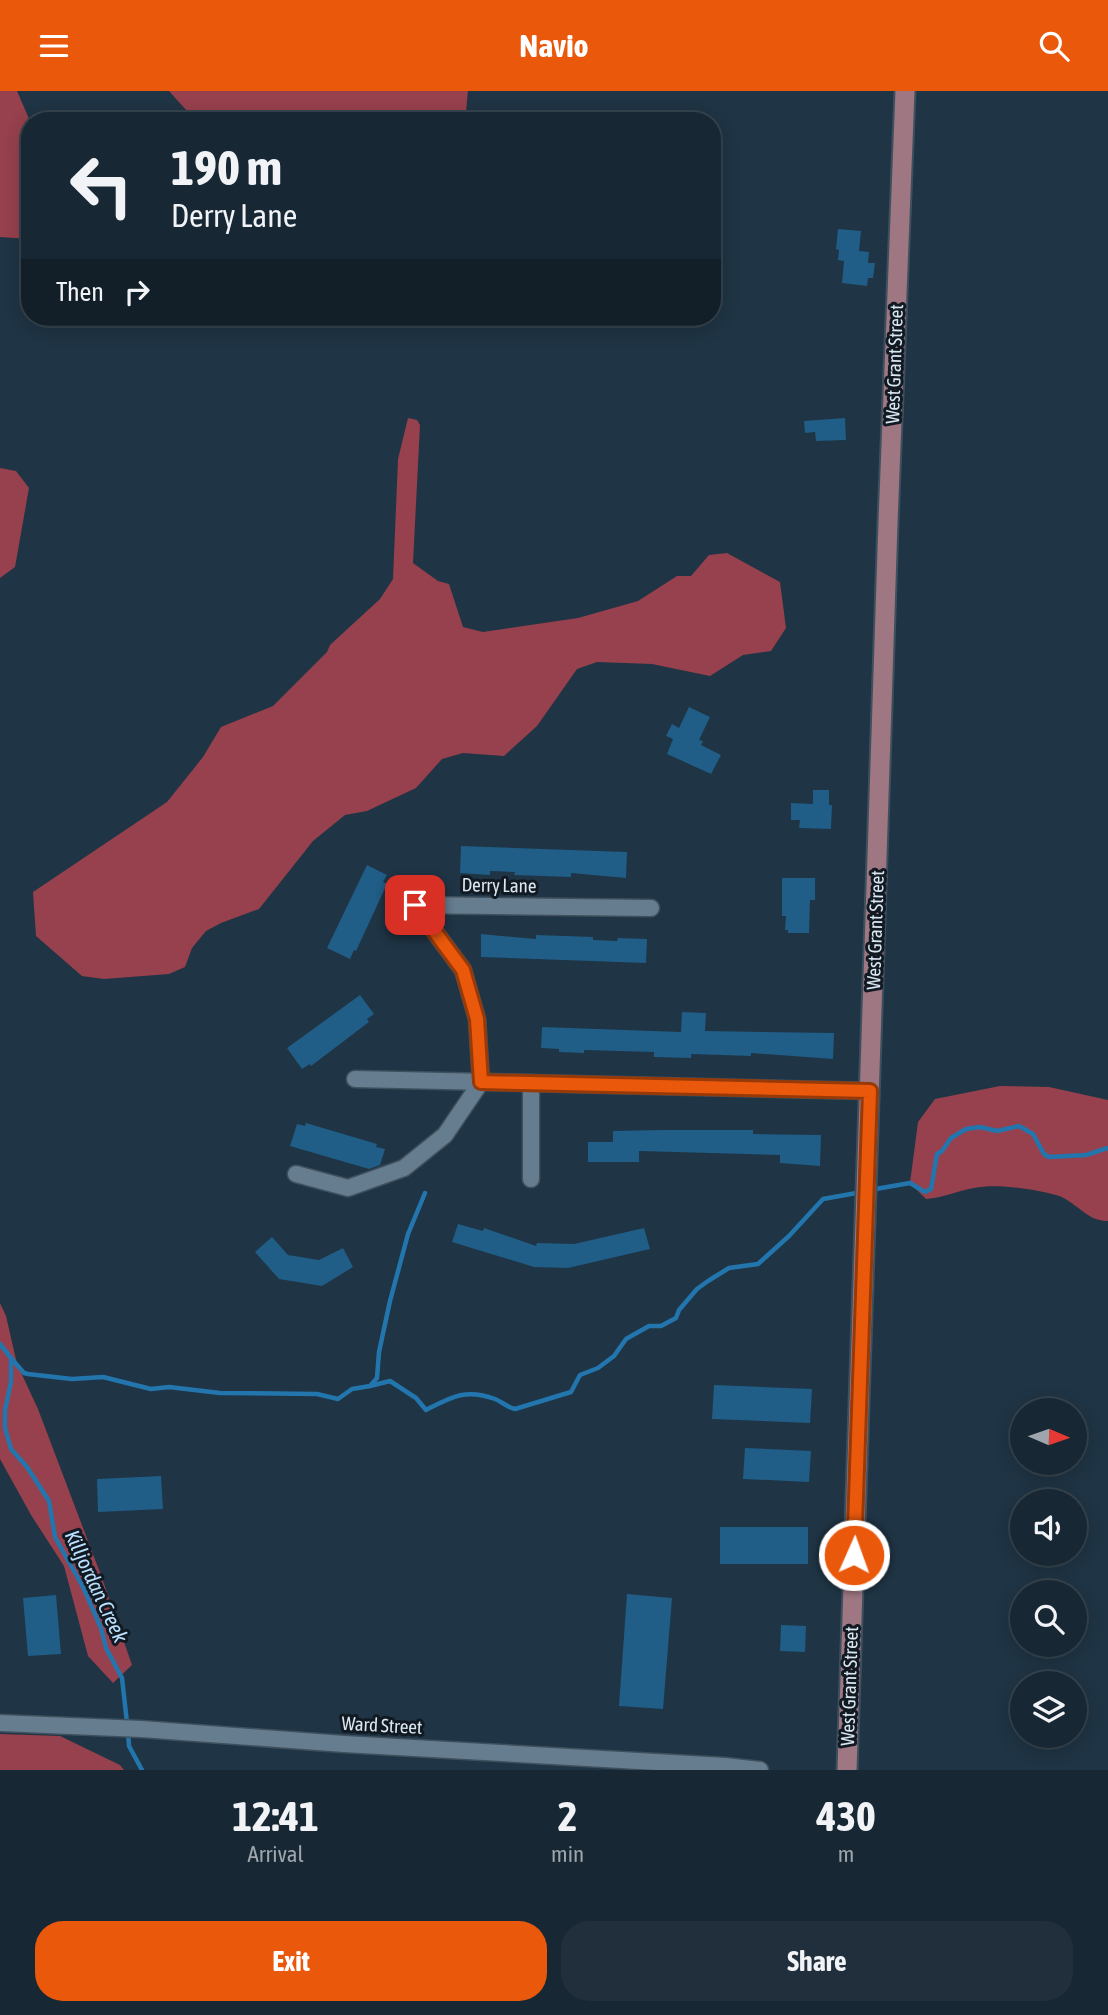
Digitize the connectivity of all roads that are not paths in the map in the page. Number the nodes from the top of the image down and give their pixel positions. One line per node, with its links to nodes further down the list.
1 (905, 91): 6 (main road, West Grant Street)
2 (651, 908): 4 (street, Derry Lane)
3 (355, 1079): 4 (street)
4 (481, 1082): 5 (street); 7 (street)
5 (531, 1083): 6 (street); 8 (street)
6 (870, 1091): 11 (main road, West Grant Street)
7 (296, 1174)
8 (531, 1179)
9 (0, 1723): 10 (street, Ward Street)
10 (760, 1770)
11 (846, 1770)

